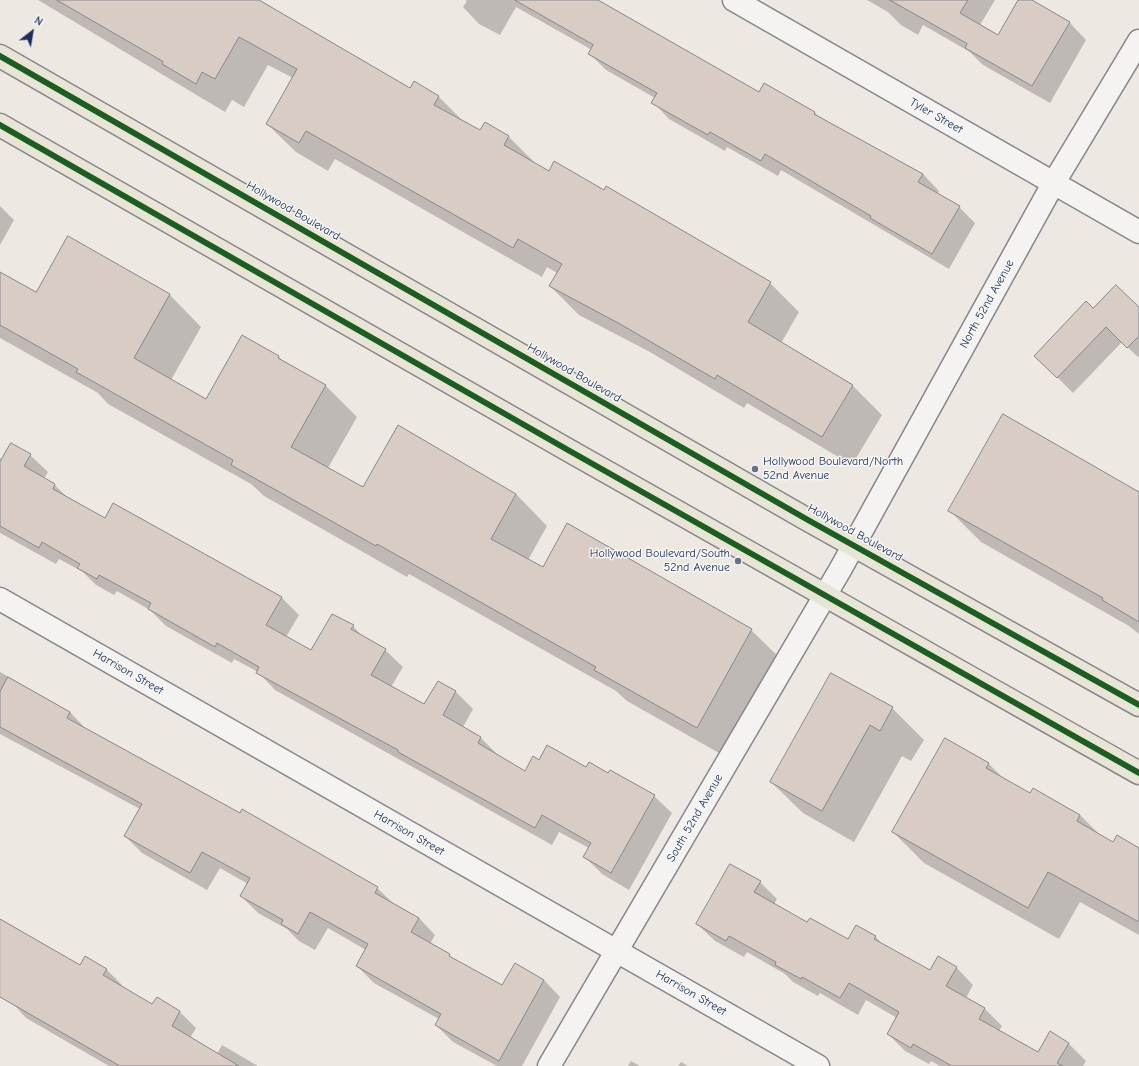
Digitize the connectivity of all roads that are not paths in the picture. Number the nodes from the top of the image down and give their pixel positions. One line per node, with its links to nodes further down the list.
1 (734, 0): 5 (street, Tyler Street)
2 (1139, 41): 5 (street, North 52nd Avenue)
3 (0, 56): 7 (highway, Hollywood Boulevard)
4 (0, 125): 9 (highway)
5 (1053, 184): 6 (street, Tyler Street); 7 (street, North 52nd Avenue)
6 (1139, 232)
7 (854, 545): 8 (street, North 52nd Avenue); 11 (highway, Hollywood Boulevard)
8 (840, 570): 9 (street, South 52nd Avenue)
9 (826, 595): 12 (highway); 13 (street, South 52nd Avenue)
10 (0, 599): 13 (street, Harrison Street)
11 (1139, 705)
12 (1139, 773)
13 (617, 951): 14 (street, South 52nd Avenue); 15 (street, Harrison Street)
14 (549, 1066)
15 (818, 1066)

